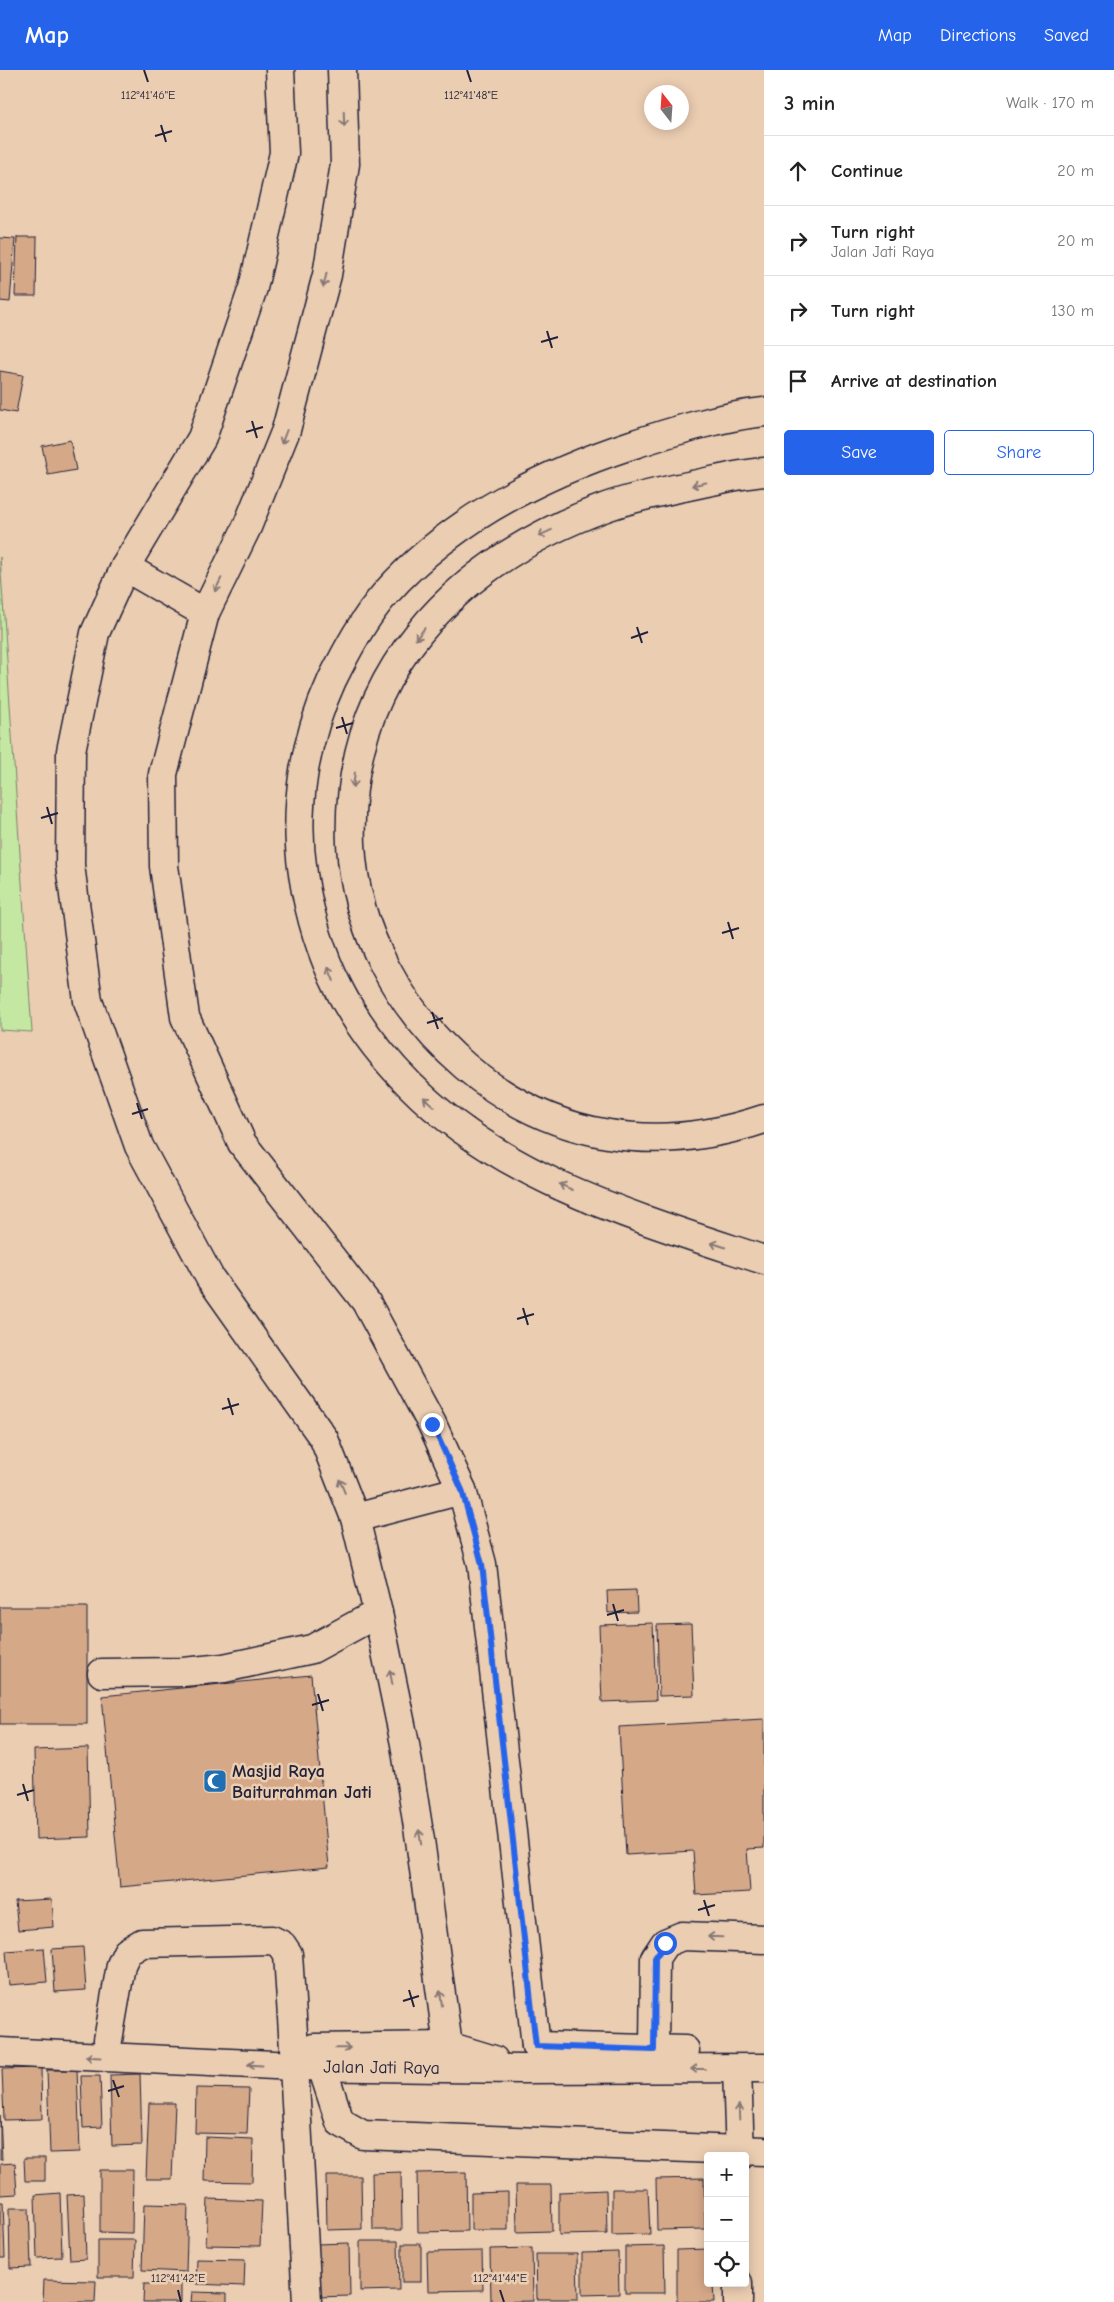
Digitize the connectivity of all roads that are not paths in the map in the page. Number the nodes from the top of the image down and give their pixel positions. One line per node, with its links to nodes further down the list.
1 (280, 70): 5 (main road)
2 (342, 70): 6 (main road, one-way to 6)
3 (753, 414): 8 (main road, one-way to 3)
4 (755, 473): 7 (main road, one-way to 7)
5 (125, 566): 6 (main road); 10 (main road, one-way to 5)
6 (205, 613): 9 (main road)
7 (764, 1119)
8 (764, 1260)
9 (462, 1490): 10 (main road); 17 (main road)
10 (355, 1518): 11 (main road)
11 (378, 1613): 12 (main road); 16 (main road, one-way to 11)
12 (102, 1672)
13 (764, 1939): 17 (main road, one-way to 17)
14 (0, 2034): 15 (main road, Jalan Jati Raya)
15 (108, 2040): 20 (main road, Jalan Jati Raya); 20 (main road)
16 (448, 2046): 20 (main road, Jalan Jati Raya, one-way to 16); 23 (main road, Jalan Jati Raya)
17 (654, 2050): 18 (main road)
18 (764, 2051)
19 (0, 2052): 20 (main road, Jalan Jati Raya, one-way to 19)
20 (294, 2058): 21 (main road, Jalan Jati Raya); 27 (main road)
21 (322, 2066): 23 (main road, Jalan Jati Raya); 25 (main road)
22 (764, 2068): 24 (main road, Jalan Jati Raya)
23 (523, 2069): 24 (main road, Jalan Jati Raya, one-way to 23)
24 (737, 2069): 25 (main road, one-way to 24)
25 (748, 2152)
26 (738, 2287): 28 (main road)
27 (307, 2302)
28 (738, 2302)

